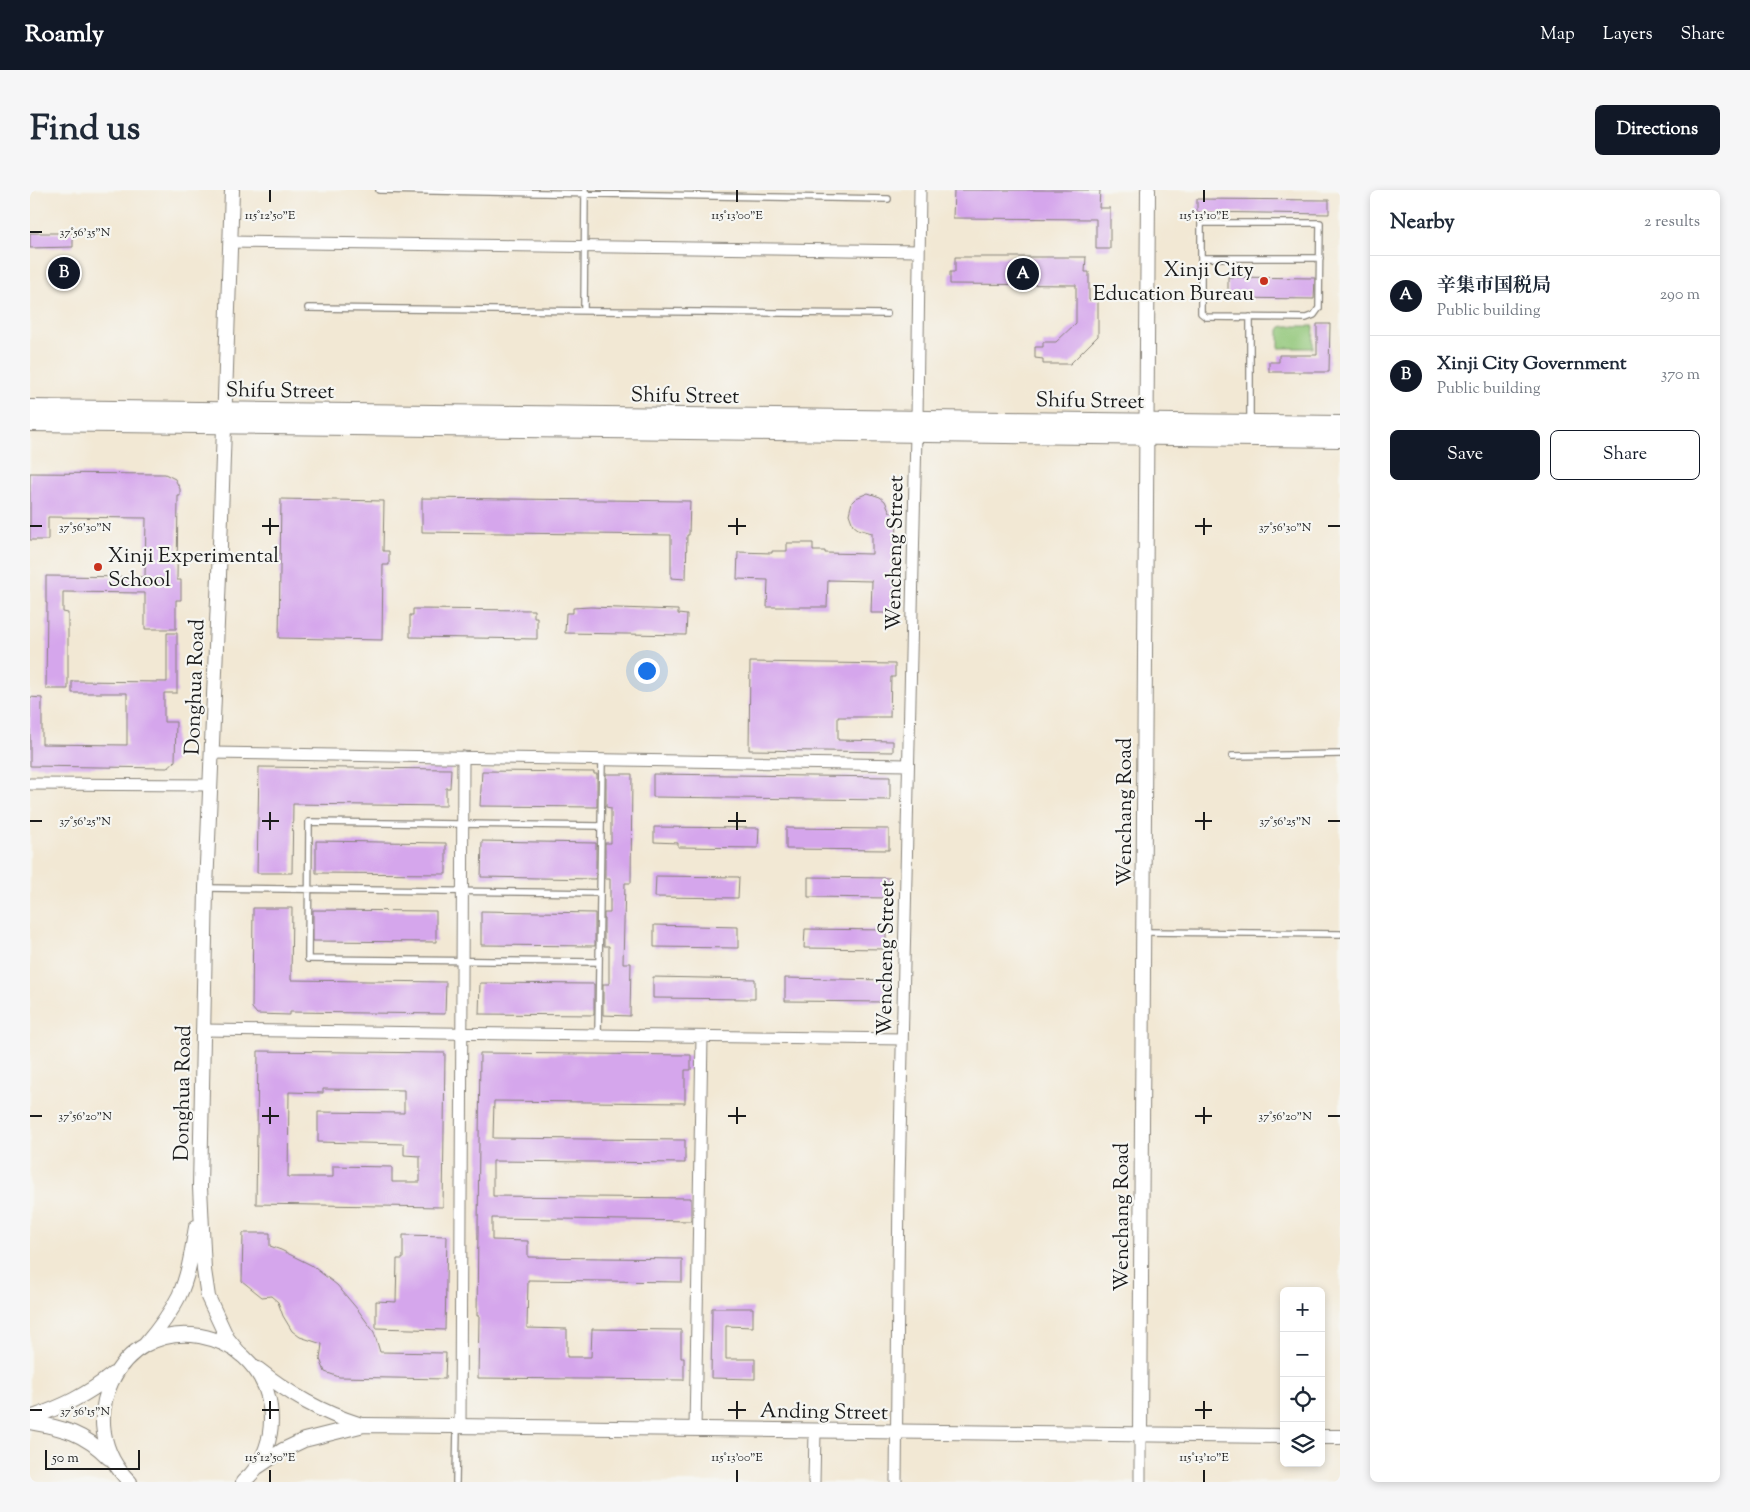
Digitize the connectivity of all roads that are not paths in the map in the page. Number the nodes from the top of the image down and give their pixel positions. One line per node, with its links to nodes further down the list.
1 (232, 190): 9 (street, Donghua Road)
2 (379, 190): 6 (lane)
3 (771, 190): 7 (lane)
4 (920, 190): 11 (street, Wencheng Street)
5 (1148, 190): 24 (street, Wenchang Road)
6 (585, 192): 7 (lane); 10 (lane)
7 (771, 198): 8 (lane)
8 (888, 199)
9 (230, 242): 10 (street); 19 (street, Donghua Road)
10 (584, 247): 11 (street); 15 (lane)
11 (919, 251): 23 (street, Wencheng Street)
12 (1201, 258): 13 (lane); 13 (lane); 17 (lane)
13 (1320, 258): 17 (lane)
14 (308, 308): 15 (lane)
15 (584, 311): 16 (lane)
16 (887, 314)
17 (1250, 318): 21 (lane)
18 (30, 408): 19 (main road, Shifu Street)
19 (224, 418): 20 (main road, Shifu Street); 23 (main road, Shifu Street); 26 (street, Donghua Road)
20 (30, 423)
21 (1250, 423): 22 (main road, Shifu Street); 24 (main road, Shifu Street)
22 (1340, 424)
23 (917, 426): 24 (main road, Shifu Street); 31 (street, Wencheng Street)
24 (1146, 429): 25 (main road, Shifu Street); 40 (street, Wenchang Road)
25 (1340, 439)
26 (212, 753): 29 (street); 33 (street, Donghua Road)
27 (1340, 754): 28 (lane)
28 (1232, 756)
29 (463, 757): 30 (street); 34 (street)
30 (602, 760): 31 (street); 35 (lane)
31 (908, 765): 48 (street, Wencheng Street)
32 (30, 784): 33 (street)
33 (210, 786): 36 (street, Donghua Road)
34 (462, 824): 35 (lane); 37 (lane); 38 (street)
35 (601, 826): 39 (lane)
36 (206, 888): 37 (lane); 44 (street, Donghua Road)
37 (308, 889): 38 (lane); 42 (lane)
38 (462, 891): 39 (lane); 42 (street)
39 (600, 893): 43 (lane)
40 (1143, 932): 41 (lane); 59 (street, Wenchang Road)
41 (1340, 934)
42 (462, 961): 43 (lane); 45 (street)
43 (600, 962): 46 (lane)
44 (202, 1030): 45 (street); 49 (street, Donghua Road)
45 (462, 1034): 46 (street); 55 (street)
46 (598, 1035): 47 (street)
47 (702, 1037): 48 (street); 56 (street)
48 (902, 1039): 58 (street, Wencheng Street)
49 (200, 1187): 50 (street); 51 (street)
50 (144, 1346): 51 (street); 52 (street)
51 (244, 1358): 54 (street); 64 (street)
52 (118, 1370): 53 (street); 63 (street)
53 (30, 1420): 63 (street)
54 (364, 1426): 55 (street, Anding Street); 64 (street)
55 (458, 1426): 56 (street, Anding Street); 67 (lane)
56 (695, 1429): 57 (street, Anding Street)
57 (815, 1431): 58 (street, Anding Street); 68 (street)
58 (898, 1432): 59 (street, Anding Street); 69 (street, Wencheng Street)
59 (1140, 1435): 60 (street, Anding Street); 70 (street)
60 (1280, 1436)
61 (1325, 1437): 62 (street)
62 (1340, 1437)
63 (115, 1463): 65 (street)
64 (256, 1468): 66 (street)
65 (130, 1482)
66 (243, 1482)
67 (456, 1482)
68 (814, 1482)
69 (896, 1482)
70 (1140, 1482)

